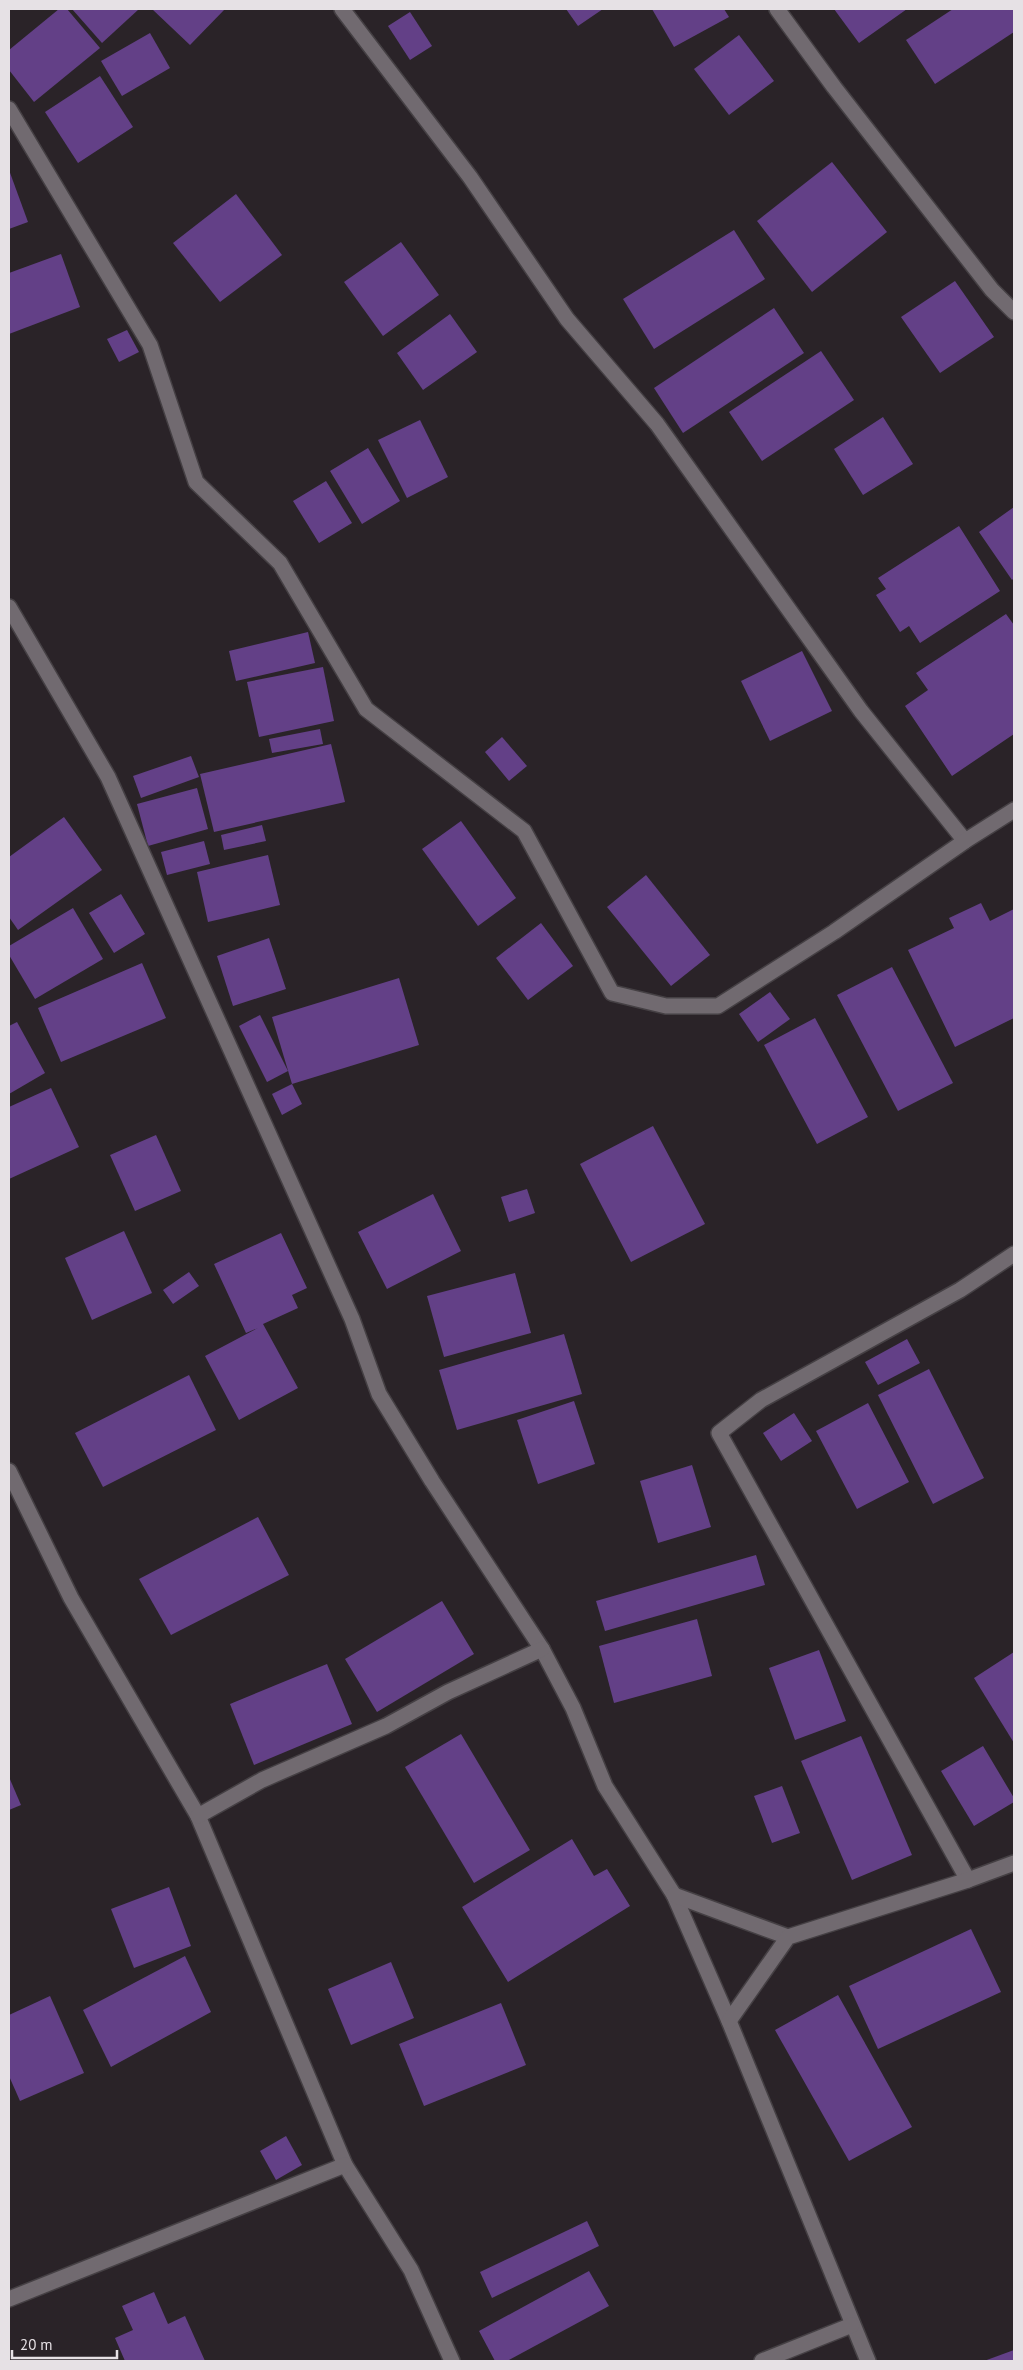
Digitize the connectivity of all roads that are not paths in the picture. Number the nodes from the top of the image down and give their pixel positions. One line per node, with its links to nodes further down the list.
1 (342, 9): 7 (street)
2 (777, 9): 4 (street)
3 (9, 109): 7 (street)
4 (1014, 312)
5 (9, 607): 10 (street)
6 (1014, 810): 7 (street)
7 (965, 841)
8 (1014, 1254): 13 (street)
9 (9, 1471): 11 (street)
10 (542, 1649): 11 (street); 14 (street)
11 (198, 1816): 17 (street)
12 (1014, 1863): 13 (street)
13 (968, 1880): 15 (street)
14 (674, 1895): 15 (street); 16 (street)
15 (788, 1937): 16 (street)
16 (729, 2020): 19 (street)
17 (345, 2164): 18 (street); 20 (street)
18 (9, 2299)
19 (852, 2325): 21 (street); 22 (street)
20 (452, 2361)
21 (762, 2361)
22 (868, 2361)

